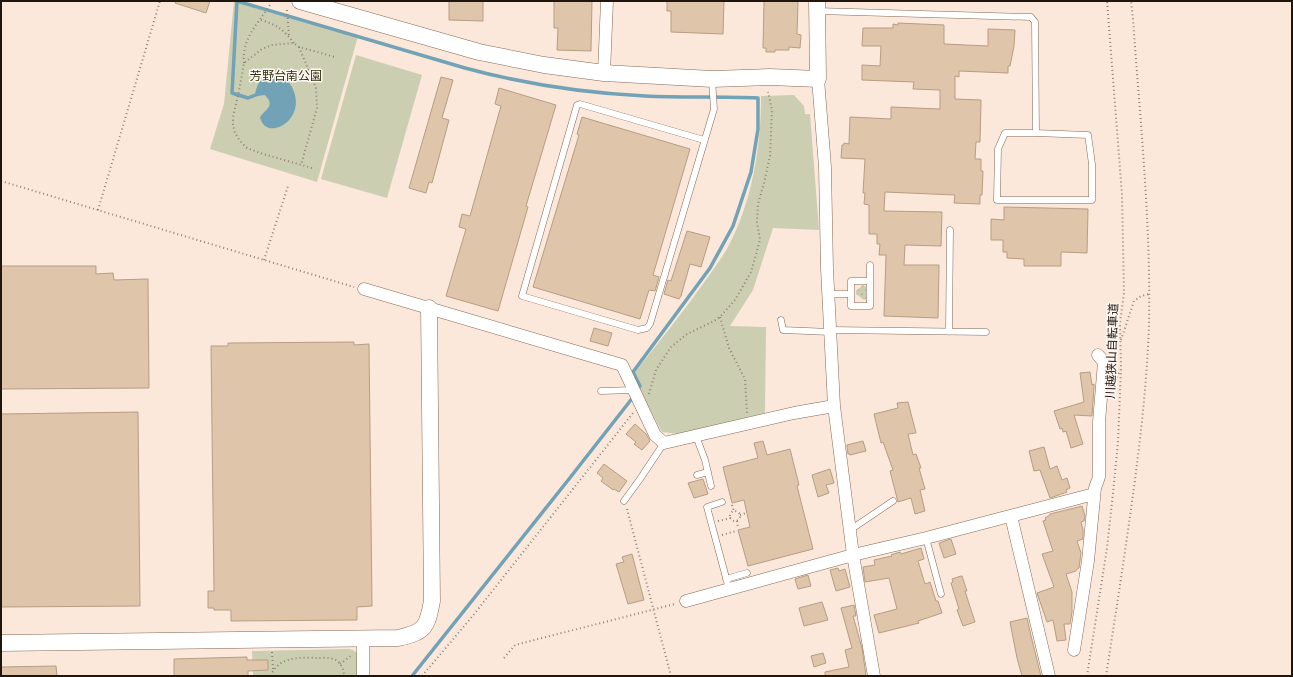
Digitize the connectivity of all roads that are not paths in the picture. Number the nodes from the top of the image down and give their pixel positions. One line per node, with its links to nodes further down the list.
1 (300, 1): 4 (street)
2 (607, 1): 4 (street)
3 (817, 6): 6 (street); 7 (lane)
4 (604, 73): 5 (street)
5 (712, 79): 6 (street); 8 (lane)
6 (818, 79): 13 (street)
7 (1036, 133): 7 (lane)
8 (704, 140): 8 (lane)
9 (950, 230): 18 (lane)
10 (870, 265): 11 (lane)
11 (870, 280): 14 (lane); 14 (lane)
12 (364, 289): 15 (street)
13 (828, 294): 14 (lane); 17 (street)
14 (851, 294)
15 (429, 308): 21 (street); 42 (street)
16 (781, 320): 17 (lane)
17 (830, 331): 18 (lane); 23 (street)
18 (949, 332): 19 (lane)
19 (986, 332)
20 (1098, 355): 29 (street)
21 (634, 390): 22 (lane); 25 (street)
22 (601, 391)
23 (834, 406): 24 (street); 34 (street)
24 (696, 436): 25 (street); 26 (lane)
25 (664, 443): 30 (lane)
26 (708, 472): 27 (lane); 28 (lane)
27 (697, 475)
28 (711, 486)
29 (1094, 494): 33 (street); 43 (street)
30 (624, 501)
31 (893, 501): 34 (lane)
32 (722, 502): 38 (lane)
33 (1012, 516): 35 (street); 46 (street)
34 (850, 530): 36 (street)
35 (926, 538): 36 (street); 39 (lane)
36 (853, 555): 38 (street); 45 (street)
37 (747, 573): 38 (lane)
38 (727, 584): 40 (street)
39 (941, 594)
40 (686, 601)
41 (1, 643): 42 (street)
42 (360, 645): 44 (street)
43 (1074, 650)
44 (363, 676)
45 (874, 676)
46 (1049, 676)

